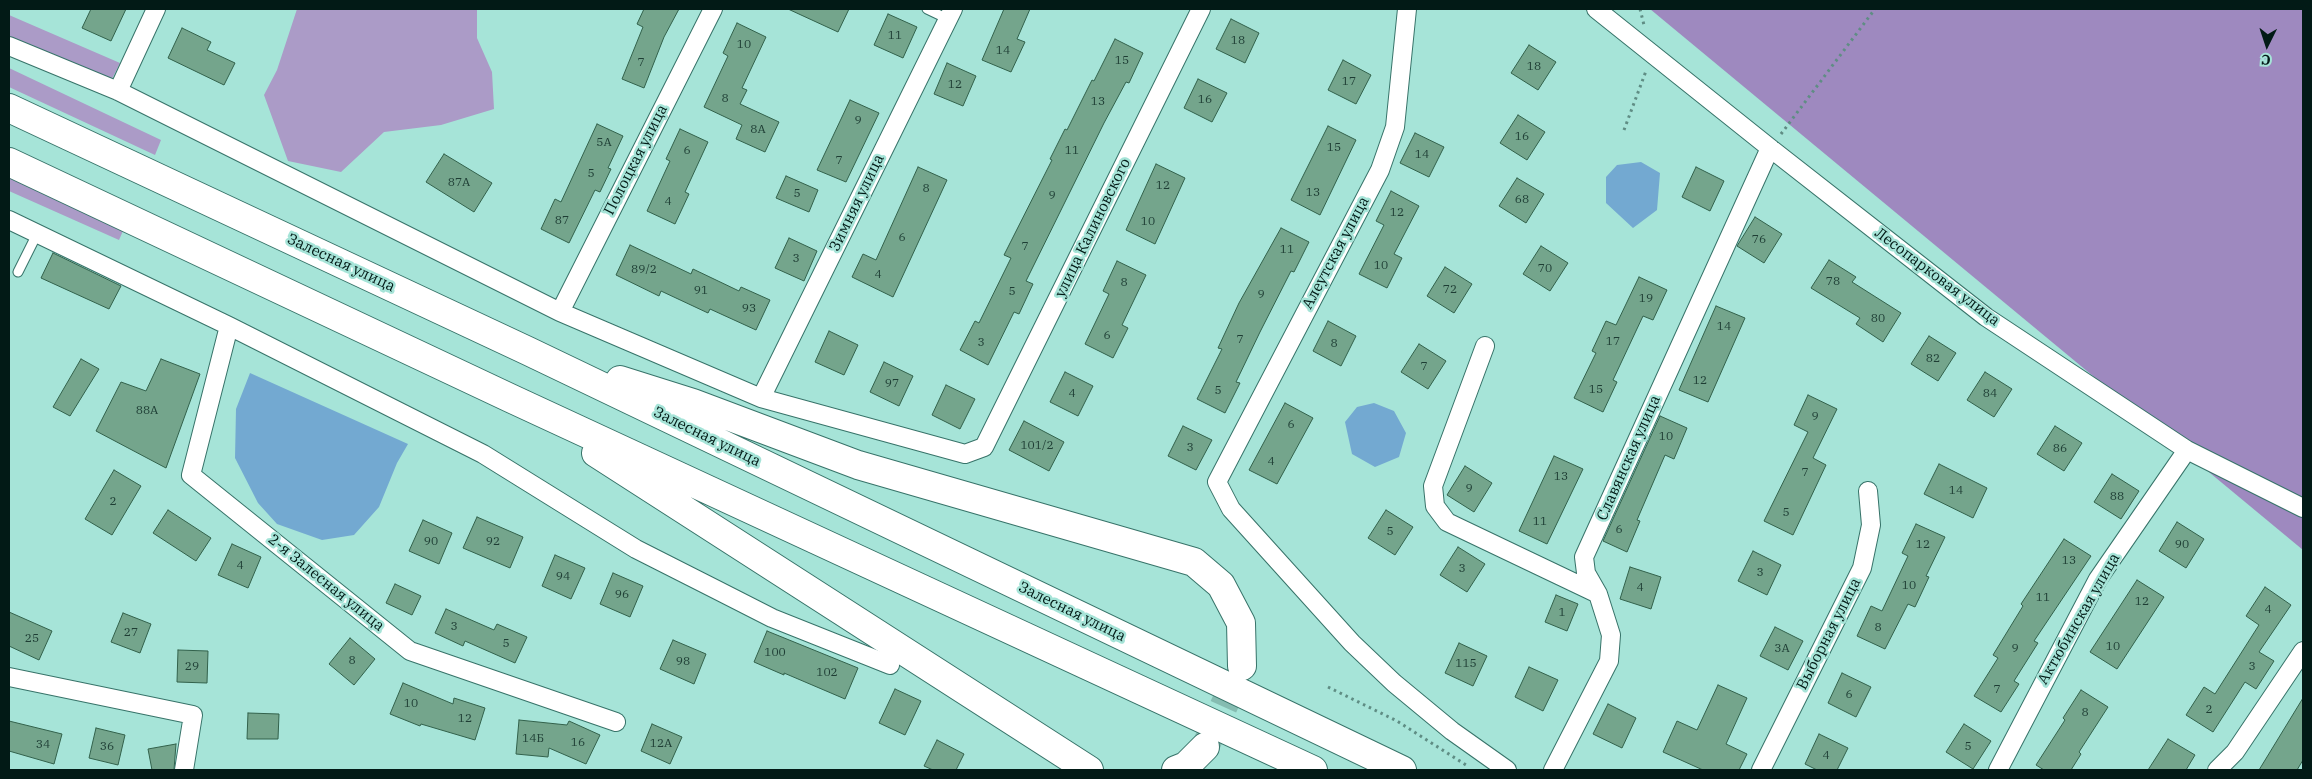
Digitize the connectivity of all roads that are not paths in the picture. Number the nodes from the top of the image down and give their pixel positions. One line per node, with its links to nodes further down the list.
1 (156, 9): 9 (street)
2 (713, 9): 16 (street, Полоцкая улица)
3 (927, 9): 7 (lane)
4 (1202, 9): 21 (street, улица Калиновского)
5 (1407, 9): 37 (street, Алеутская улица)
6 (1596, 9): 11 (street, Лесопарковая улица)
7 (950, 14): 21 (street, Зимняя улица)
8 (9, 46): 9 (street)
9 (118, 91): 16 (street)
10 (9, 108): 19 (main road, Залесная улица)
11 (1770, 148): 22 (street, Лесопарковая улица); 25 (street, Славянская улица)
12 (9, 162): 20 (main road)
13 (9, 220): 14 (street)
14 (37, 234): 15 (lane); 17 (street)
15 (18, 272)
16 (560, 312): 21 (street)
17 (230, 326): 27 (street); 30 (street, 2-я Залесная улица)
18 (1485, 346): 25 (street)
19 (528, 351): 28 (main road); 36 (main road, Залесная улица)
20 (510, 398): 33 (main road); 35 (main road)
21 (761, 398)
22 (2187, 450): 24 (street, Лесопарковая улица); 40 (street, Актюбинская улица)
23 (1868, 491): 39 (street, Выборная улица)
24 (2303, 508)
25 (1598, 594): 38 (street, Славянская улица)
26 (2303, 651): 41 (street)
27 (890, 665)
28 (1242, 666)
29 (9, 677): 32 (street)
30 (616, 722)
31 (1205, 746): 34 (main road)
32 (184, 770)
33 (1089, 770)
34 (1176, 770)
35 (1313, 770)
36 (1402, 770)
37 (1507, 770)
38 (1553, 770)
39 (1761, 770)
40 (1998, 770)
41 (2217, 770)

